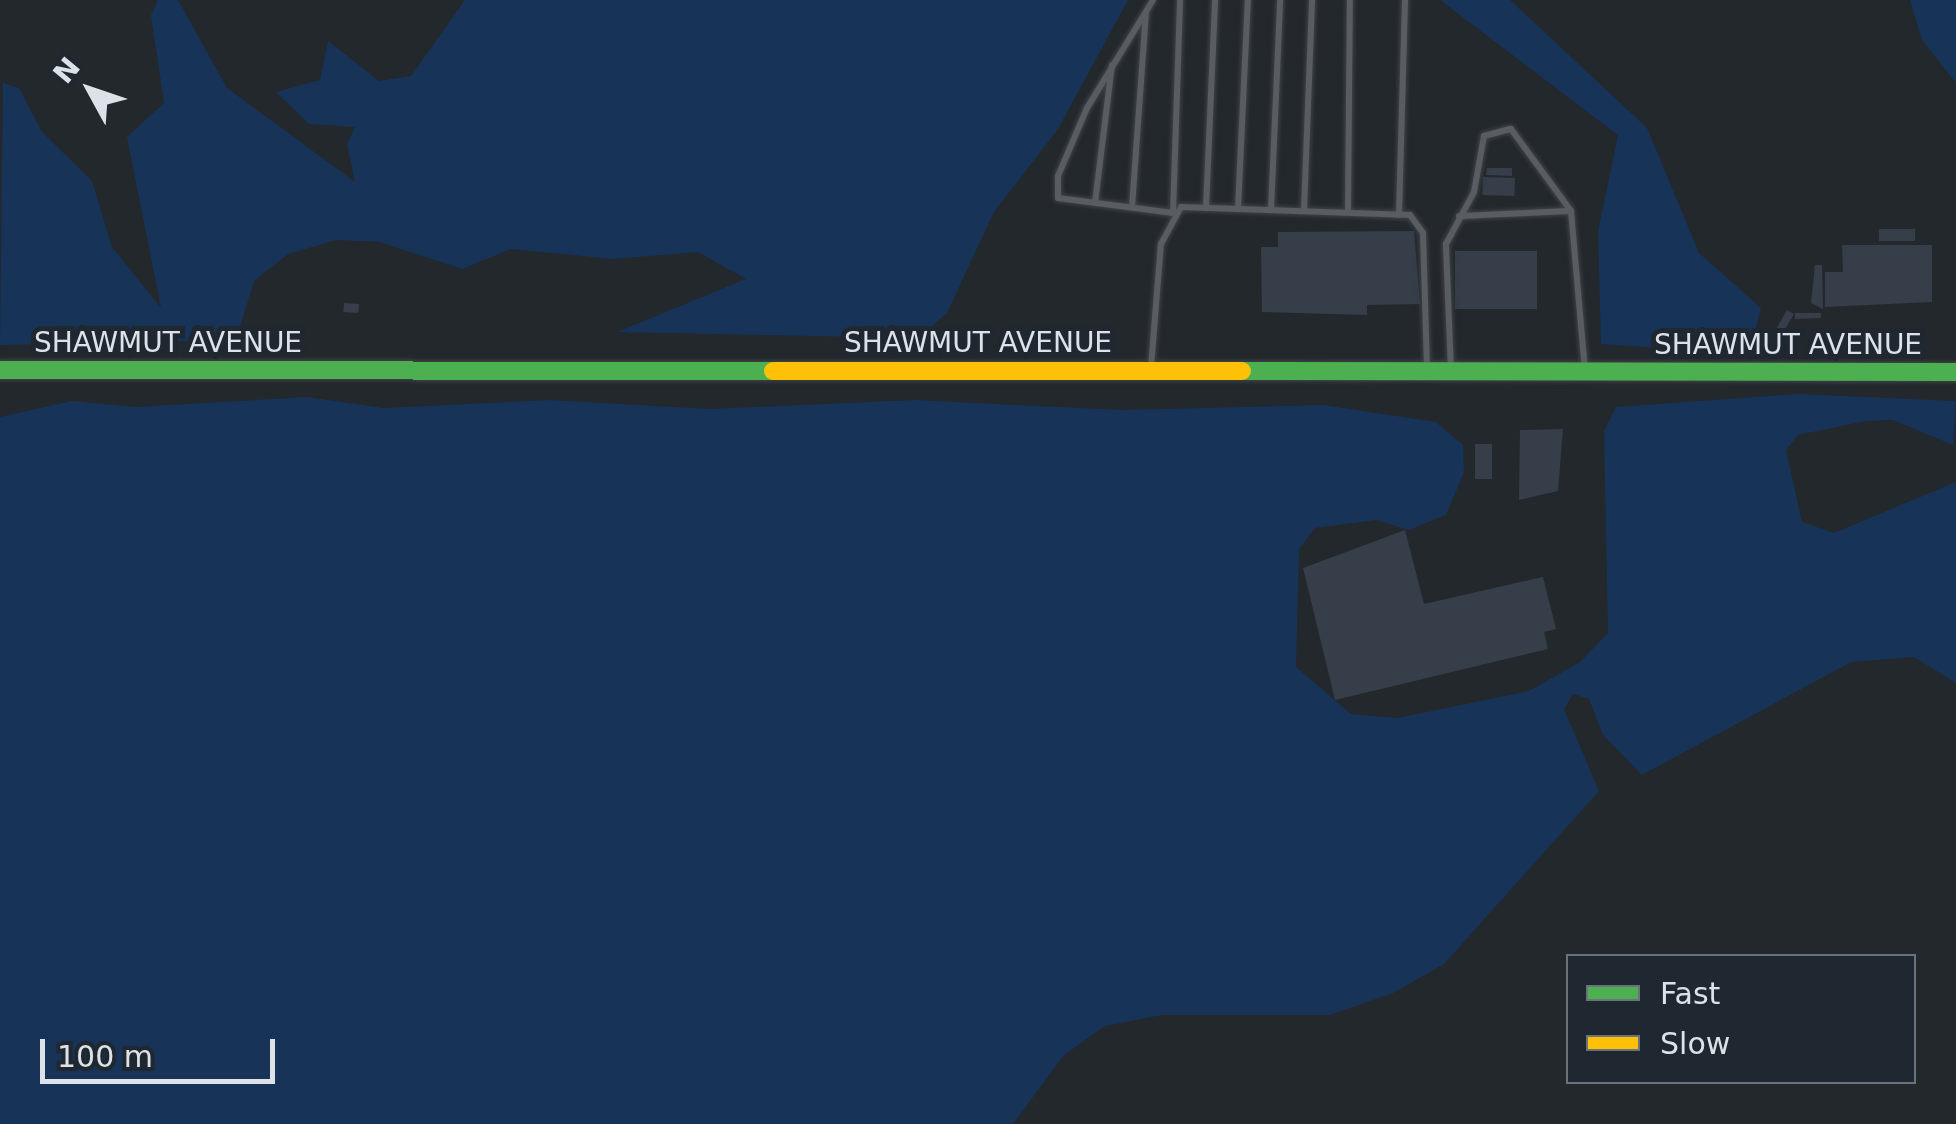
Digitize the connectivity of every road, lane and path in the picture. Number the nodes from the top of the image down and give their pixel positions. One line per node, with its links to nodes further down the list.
1 (1153, 0): 9 (lane)
2 (1180, 0): 19 (lane)
3 (1215, 0): 13 (lane)
4 (1248, 0): 14 (lane)
5 (1280, 0): 15 (lane)
6 (1312, 0): 16 (lane)
7 (1350, 0): 18 (lane)
8 (1405, 0): 20 (lane)
9 (1146, 11): 10 (lane); 12 (lane)
10 (1112, 61): 11 (lane); 11 (lane)
11 (1095, 203): 12 (lane)
12 (1132, 207): 19 (lane)
13 (1206, 208): 14 (lane); 19 (lane)
14 (1238, 209): 15 (lane)
15 (1271, 210): 16 (lane)
16 (1304, 210): 18 (lane)
17 (1571, 211): 21 (lane); 21 (lane); 24 (lane)
18 (1348, 212): 20 (lane)
19 (1172, 213): 23 (lane)
20 (1399, 214): 26 (lane)
21 (1458, 216): 27 (lane)
22 (0, 370): 23 (street, SHAWMUT AVENUE)
23 (1151, 370): 26 (street, SHAWMUT AVENUE)
24 (1585, 372): 25 (street, SHAWMUT AVENUE); 27 (street, SHAWMUT AVENUE)
25 (1956, 372)
26 (1427, 373): 27 (street, SHAWMUT AVENUE)
27 (1452, 373)

